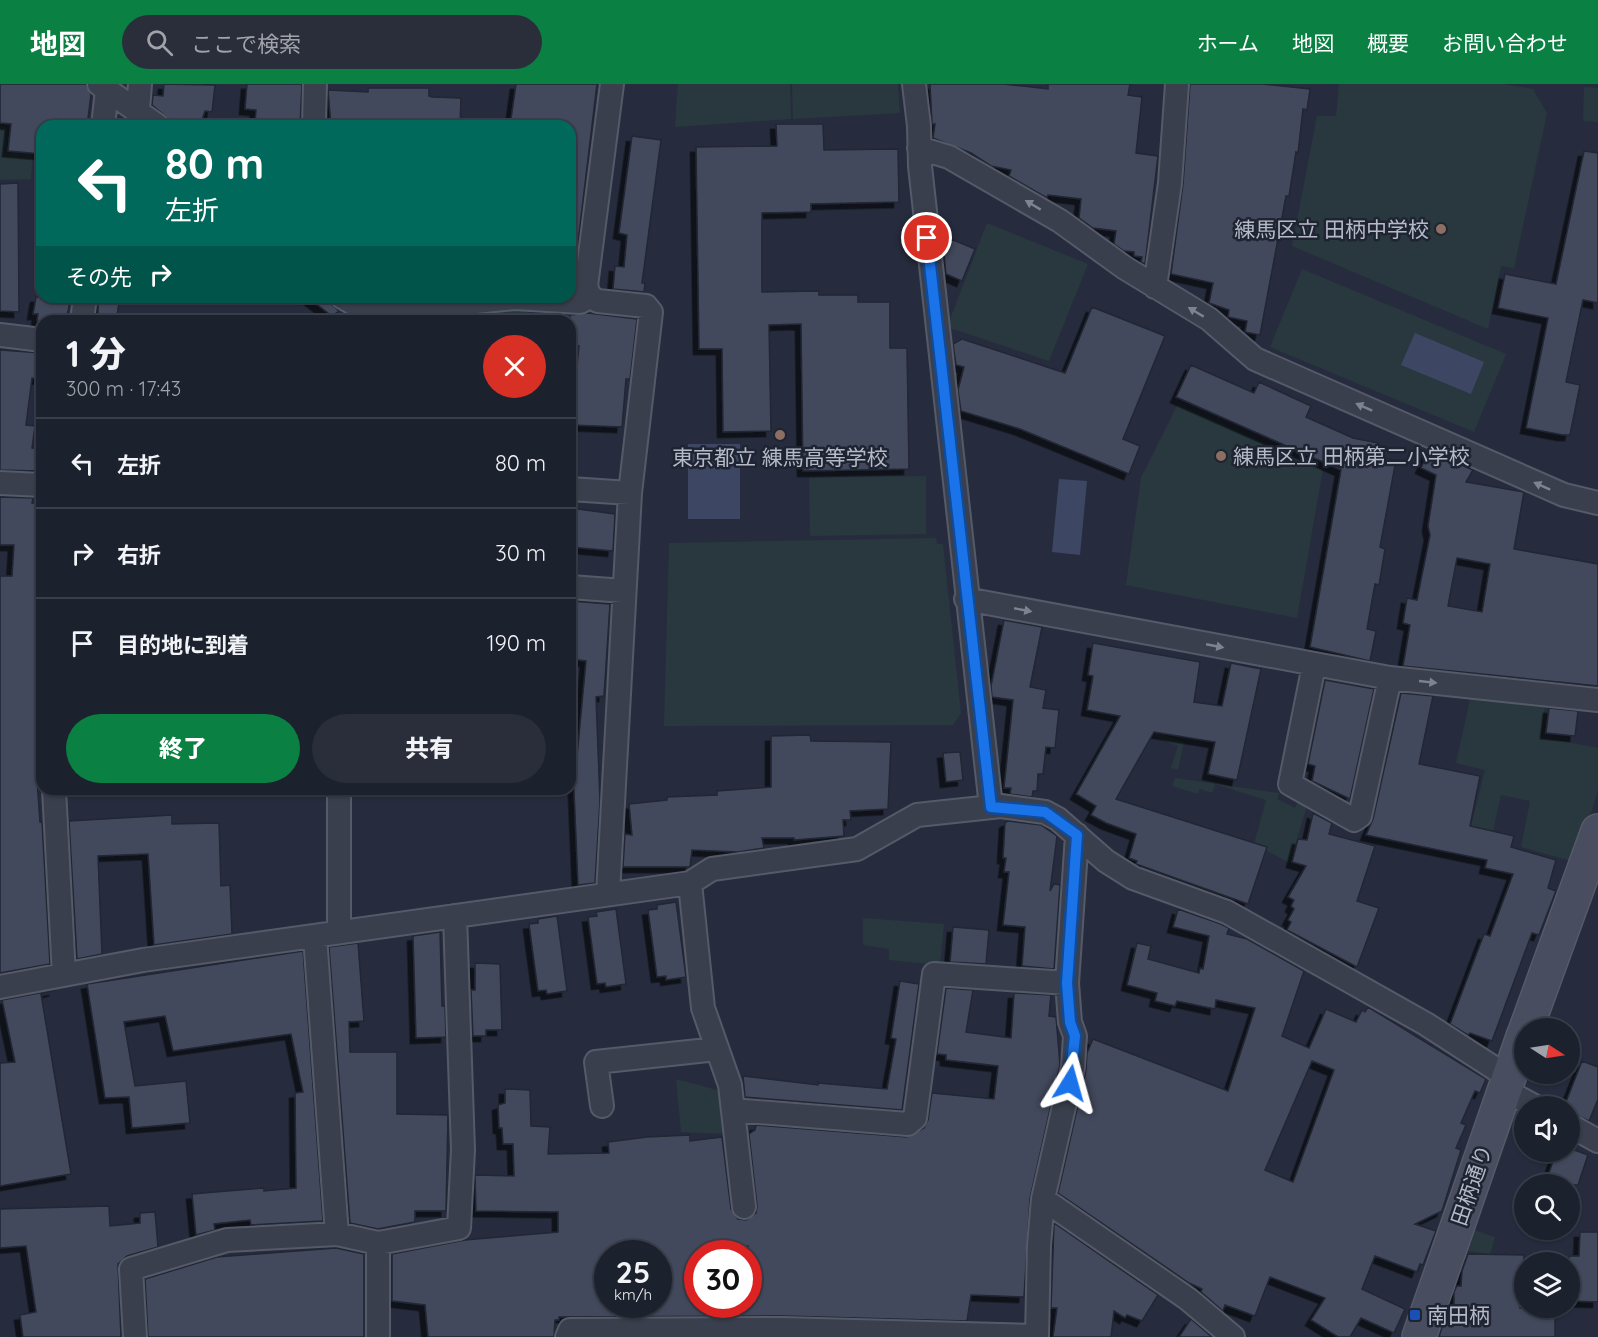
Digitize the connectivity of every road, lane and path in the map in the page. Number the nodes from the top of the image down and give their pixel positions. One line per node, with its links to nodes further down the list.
1 (140, 84): 7 (street)
2 (315, 84): 10 (street)
3 (612, 84): 13 (street)
4 (914, 84): 11 (street)
5 (1177, 84): 12 (street)
6 (103, 87): 7 (street); 8 (street)
7 (138, 110): 9 (street)
8 (103, 120)
9 (150, 120)
10 (314, 120)
11 (919, 147): 12 (street, one-way to 11); 28 (street)
12 (1155, 287): 25 (street, one-way to 12)
13 (590, 297): 14 (street); 24 (street)
14 (576, 302)
15 (353, 303): 17 (street)
16 (477, 303): 18 (street)
17 (376, 315)
18 (386, 315)
19 (0, 335): 20 (street)
20 (36, 339)
21 (0, 483): 22 (street)
22 (36, 485)
23 (576, 489): 24 (street)
24 (630, 493): 27 (street)
25 (1598, 502)
26 (576, 587): 27 (street)
27 (624, 591): 38 (street)
28 (966, 598): 29 (street, one-way to 29); 34 (street)
29 (1314, 664): 30 (street); 30 (street)
30 (1390, 678): 31 (street, one-way to 31)
31 (1598, 700)
32 (54, 795): 42 (street)
33 (339, 795): 40 (street)
34 (991, 807): 36 (street); 37 (street)
35 (1598, 831): 45 (street)
36 (1077, 835): 43 (street); 48 (street)
37 (690, 883): 38 (street); 46 (street)
38 (608, 894): 39 (street)
39 (455, 916): 40 (street); 57 (street)
40 (339, 932): 41 (street)
41 (315, 937): 42 (street); 56 (street)
42 (64, 975): 44 (street)
43 (1067, 983): 51 (street); 54 (street)
44 (0, 987)
45 (1530, 1018)
46 (717, 1049): 50 (street); 51 (street)
47 (1514, 1061): 48 (street, 田柄通り)
48 (1506, 1083): 49 (street); 63 (street, 田柄通り)
49 (1522, 1096)
50 (602, 1106)
51 (733, 1110): 55 (street)
52 (1580, 1131): 53 (street)
53 (1598, 1141)
54 (1043, 1199): 61 (street); 62 (street)
55 (744, 1207)
56 (337, 1234): 57 (street); 58 (street)
57 (378, 1244): 59 (street)
58 (135, 1337)
59 (378, 1337)
60 (567, 1337): 61 (street)
61 (1037, 1337)
62 (1233, 1337)
63 (1419, 1337)

